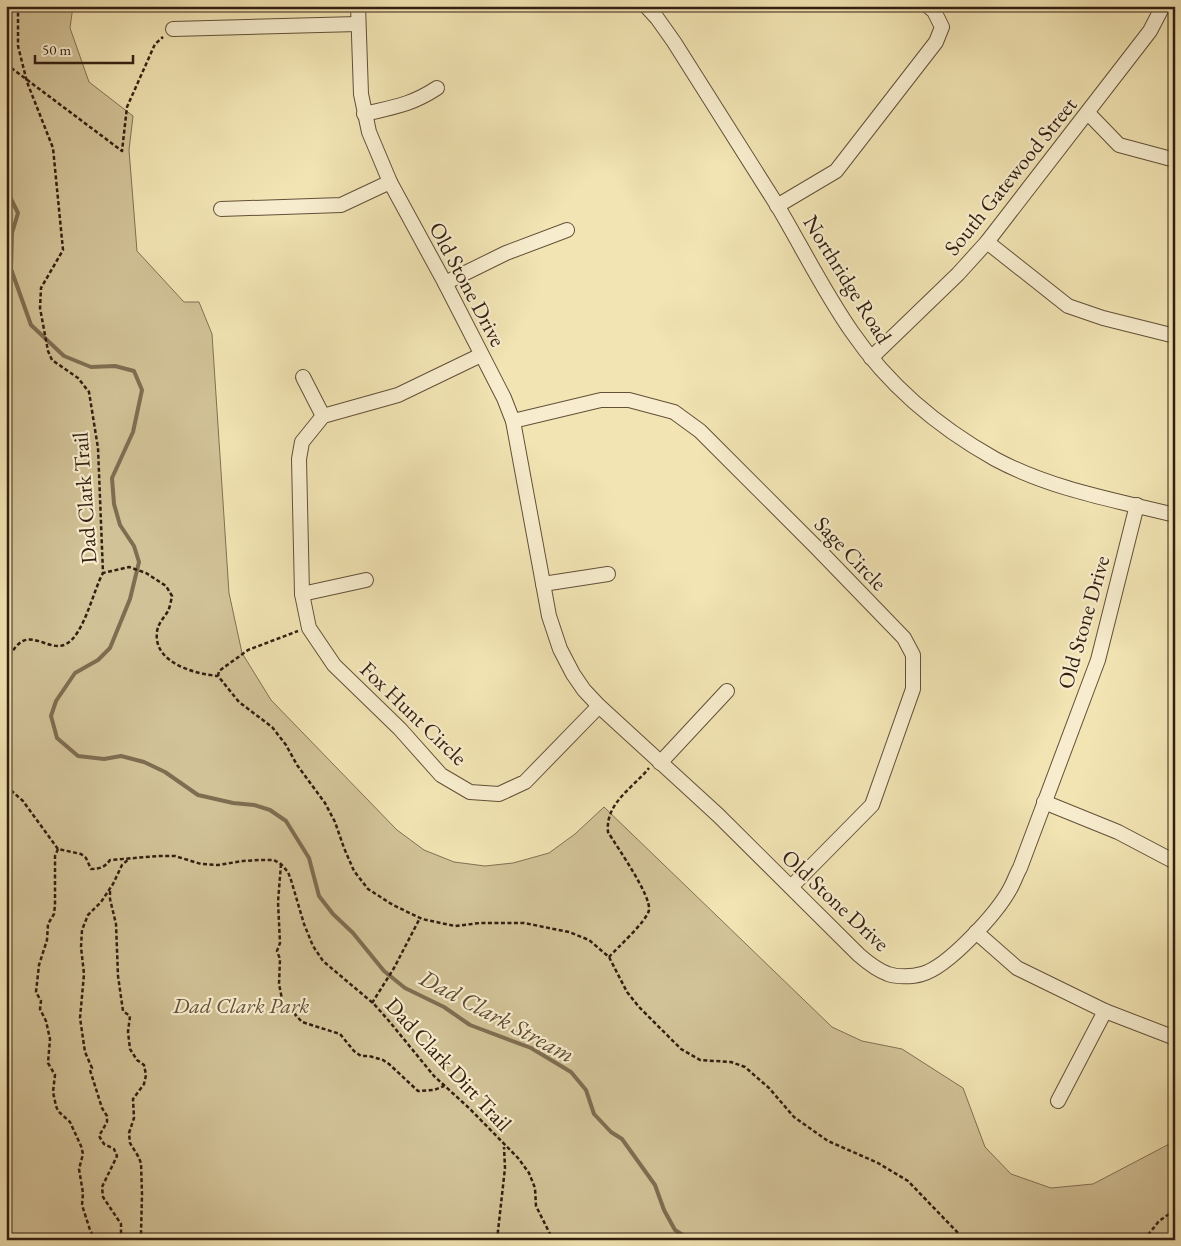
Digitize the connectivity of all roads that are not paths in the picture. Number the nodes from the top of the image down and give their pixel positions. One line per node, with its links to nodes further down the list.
1 (358, 6): 5 (street, Old Stone Drive)
2 (646, 6): 12 (street, Northridge Road)
3 (928, 6): 12 (street)
4 (1163, 6): 8 (street, South Gatewood Street)
5 (358, 24): 6 (street); 9 (street, Old Stone Drive)
6 (173, 29)
7 (437, 88): 9 (street)
8 (1088, 113): 10 (street); 15 (street, South Gatewood Street)
9 (364, 114): 11 (street, Old Stone Drive)
10 (1175, 160)
11 (390, 182): 13 (street); 16 (street, Old Stone Drive)
12 (777, 206): 19 (street, Northridge Road)
13 (221, 209)
14 (567, 230): 16 (street)
15 (987, 242): 17 (street); 19 (street, South Gatewood Street)
16 (445, 283): 18 (street, Old Stone Drive)
17 (1175, 336)
18 (481, 355): 21 (street); 22 (street, Old Stone Drive)
19 (871, 358): 23 (street, Northridge Road)
20 (303, 377): 21 (street)
21 (324, 416): 28 (street, Fox Hunt Circle)
22 (513, 421): 27 (street, Old Stone Drive); 34 (street, Sage Circle)
23 (1137, 505): 24 (street, Northridge Road); 32 (street, Old Stone Drive)
24 (1175, 515)
25 (608, 574): 27 (street)
26 (366, 580): 28 (street)
27 (543, 584): 30 (street, Old Stone Drive)
28 (302, 594): 30 (street, Fox Hunt Circle)
29 (727, 691): 31 (street)
30 (599, 706): 31 (street, Old Stone Drive)
31 (658, 761): 34 (street, Old Stone Drive)
32 (1044, 802): 33 (street); 35 (street, Old Stone Drive)
33 (1175, 862)
34 (791, 887): 35 (street, Old Stone Drive)
35 (976, 932): 36 (street)
36 (1105, 1011): 37 (street); 38 (street)
37 (1175, 1038)
38 (1058, 1101)

